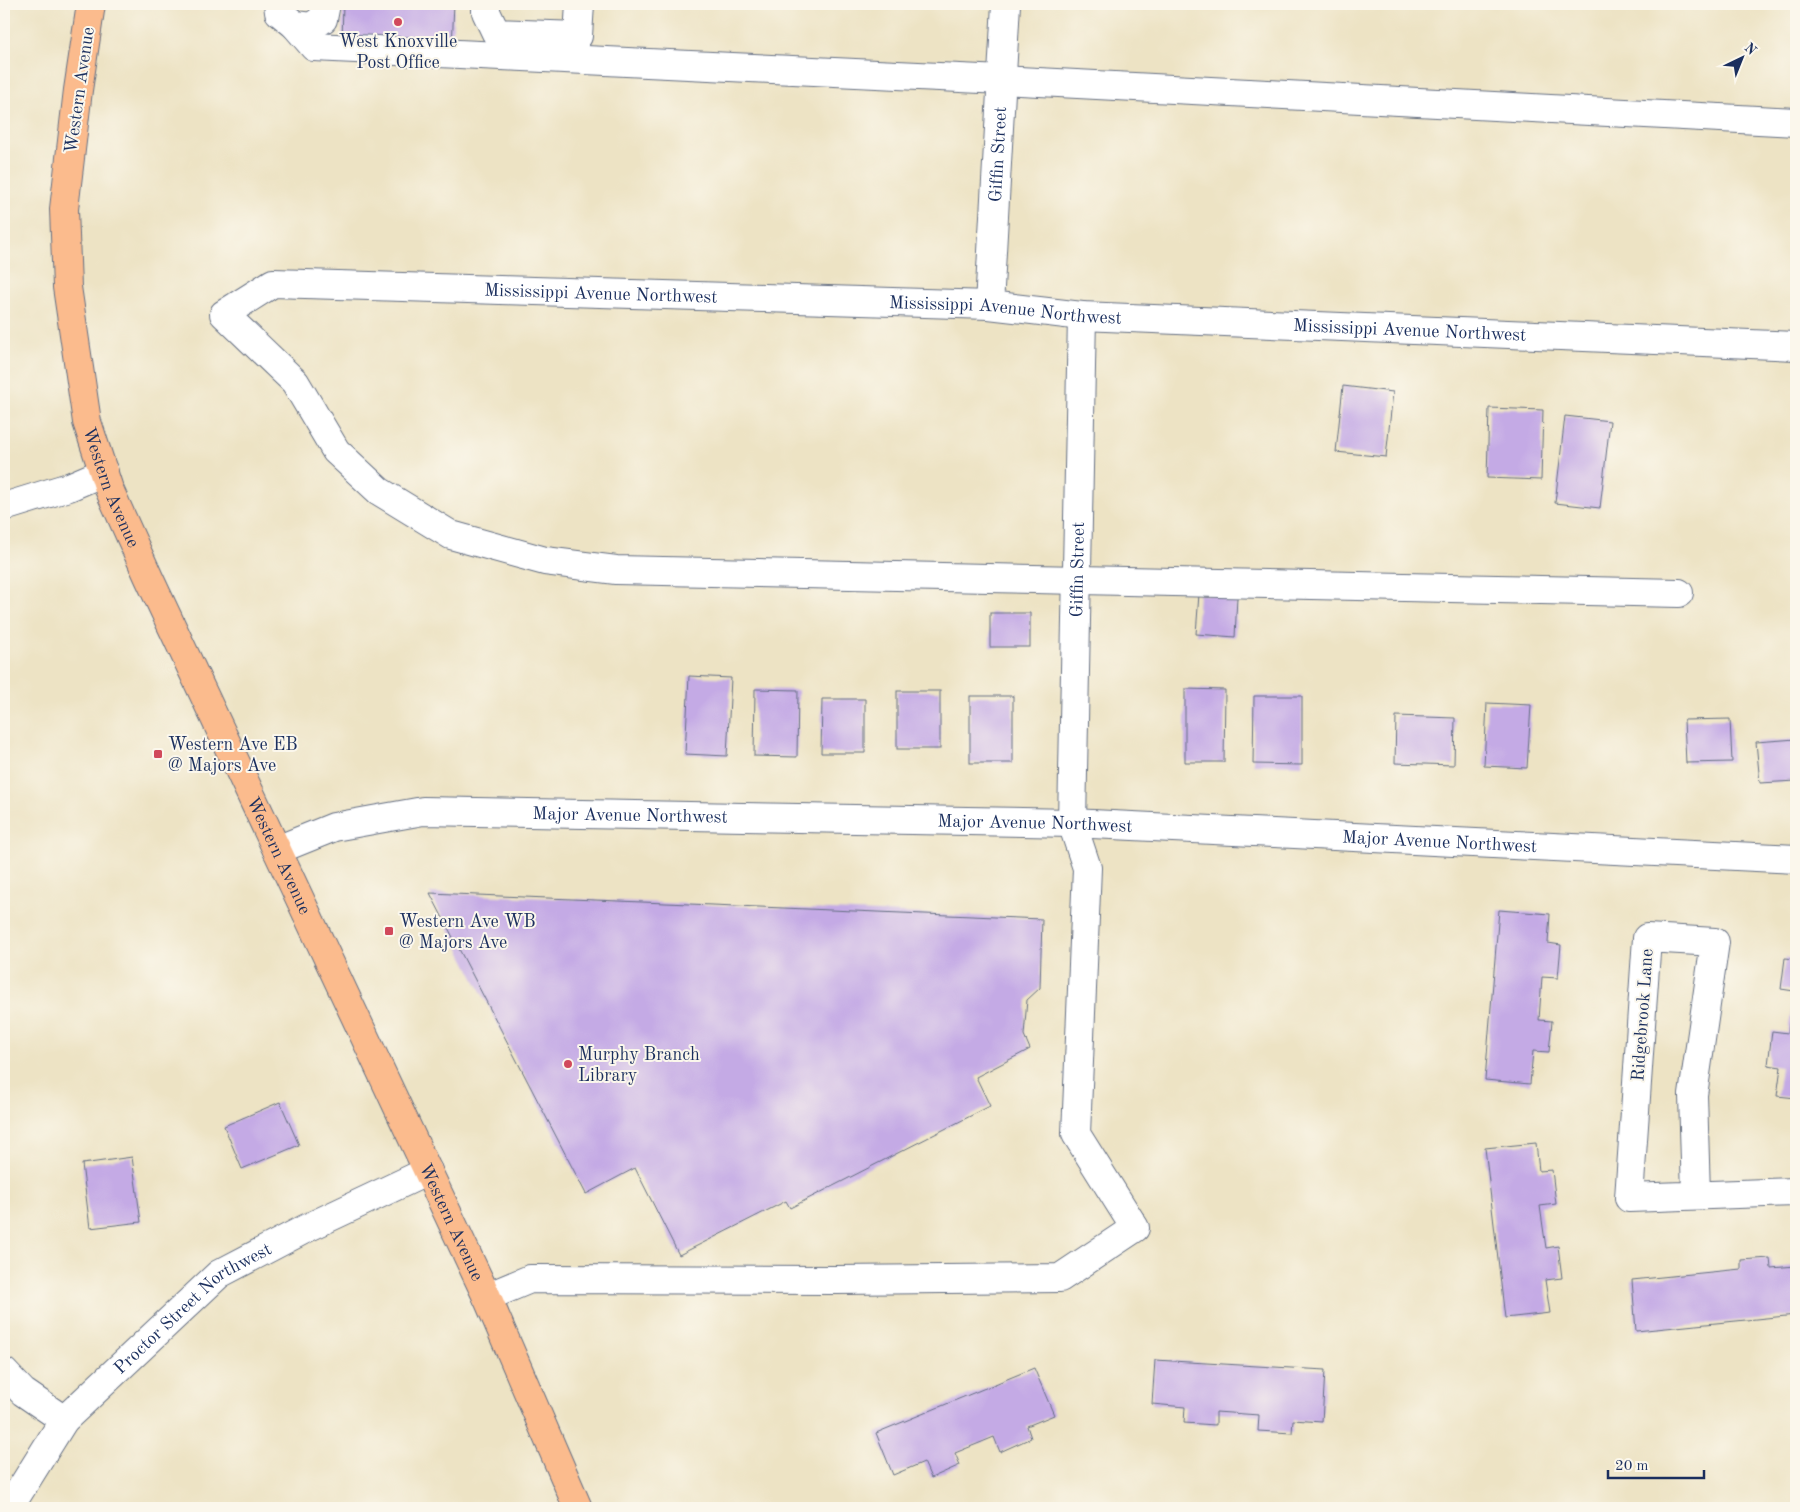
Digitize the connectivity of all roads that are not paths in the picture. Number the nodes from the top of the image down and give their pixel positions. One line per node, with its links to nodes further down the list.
1 (91, 4): 13 (main road, Western Avenue)
2 (278, 4): 7 (street)
3 (326, 4): 7 (street)
4 (486, 4): 5 (street)
5 (580, 4)
6 (1006, 4): 8 (street, Giffin Street)
7 (295, 25): 8 (street)
8 (1002, 80): 9 (street); 10 (street, Giffin Street)
9 (1796, 122)
10 (989, 305): 11 (street, Mississippi Avenue Northwest); 15 (street, Mississippi Avenue Northwest)
11 (1082, 316): 12 (street, Mississippi Avenue Northwest); 15 (street, Giffin Street)
12 (1796, 346)
13 (104, 472): 14 (street); 18 (main road, Western Avenue)
14 (4, 508)
15 (1077, 579): 16 (street); 17 (street, Giffin Street)
16 (1679, 593)
17 (1072, 823): 18 (street, Major Avenue Northwest); 19 (street, Major Avenue Northwest); 23 (street, Giffin Street)
18 (277, 850): 20 (main road, Western Avenue)
19 (1796, 859)
20 (428, 1171): 23 (main road, Western Avenue); 25 (street, Proctor Street Northwest)
21 (1796, 1192): 22 (street, Ridgebrook Lane)
22 (1696, 1194): 22 (street, Ridgebrook Lane)
23 (488, 1297): 27 (main road, Western Avenue)
24 (4, 1372): 25 (street)
25 (64, 1420): 26 (street, Proctor Street Northwest)
26 (9, 1508)
27 (578, 1508)

